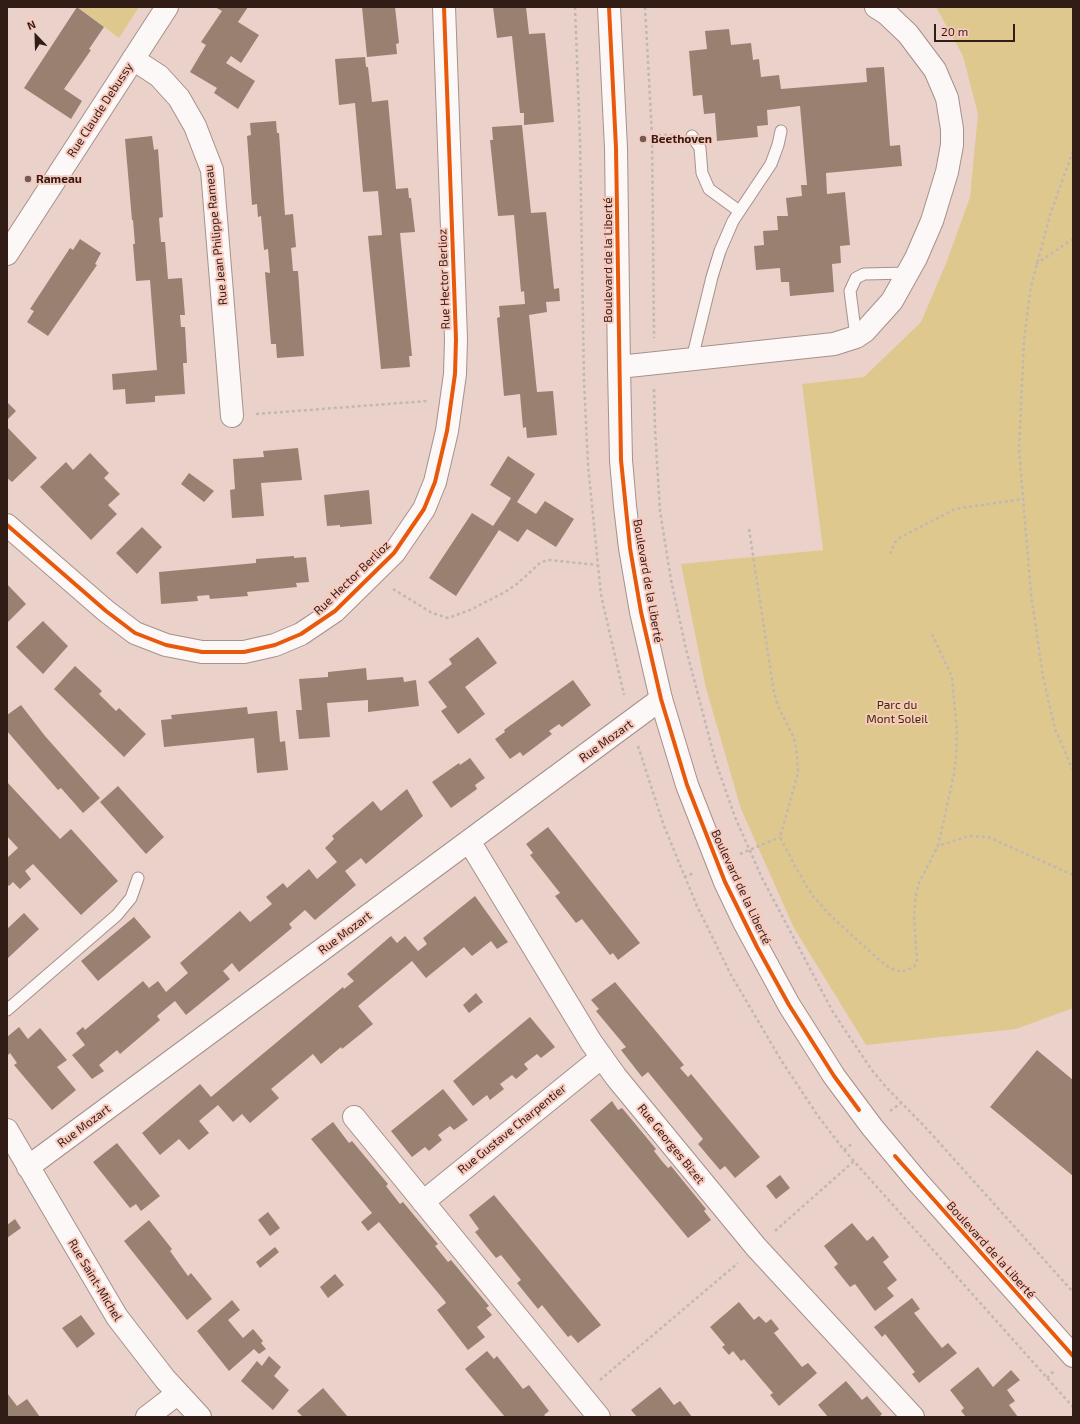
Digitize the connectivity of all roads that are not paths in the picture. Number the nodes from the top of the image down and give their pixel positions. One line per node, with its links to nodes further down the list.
1 (167, 7): 5 (street, Rue Claude Debussy)
2 (444, 7): 15 (street, Rue Hector Berlioz)
3 (609, 7): 13 (street, Boulevard de la Liberté)
4 (876, 7): 10 (street)
5 (133, 59): 9 (street, Rue Claude Debussy); 14 (street, Rue Jean Philippe Rameau)
6 (781, 131): 8 (lane)
7 (692, 136): 8 (lane)
8 (739, 211): 12 (lane)
9 (7, 254)
10 (908, 274): 11 (street); 11 (lane)
11 (856, 337): 12 (street)
12 (692, 359): 13 (street)
13 (618, 367): 16 (street, Boulevard de la Liberté)
14 (232, 416)
15 (7, 525)
16 (661, 699): 17 (street, Rue Mozart); 25 (street, Boulevard de la Liberté)
17 (468, 841): 20 (street, Rue Georges Bizet); 23 (street, Rue Mozart)
18 (138, 878): 19 (lane)
19 (7, 1010)
20 (602, 1057): 24 (street, Rue Gustave Charpentier); 30 (street, Rue Georges Bizet)
21 (354, 1117): 24 (street)
22 (7, 1130): 23 (street, Rue Saint-Michel)
23 (28, 1167): 26 (street, Rue Saint-Michel)
24 (423, 1202): 29 (street)
25 (1073, 1356)
26 (177, 1394): 27 (street); 28 (street, Rue Saint-Michel)
27 (147, 1417)
28 (200, 1417)
29 (599, 1417)
30 (913, 1417)

